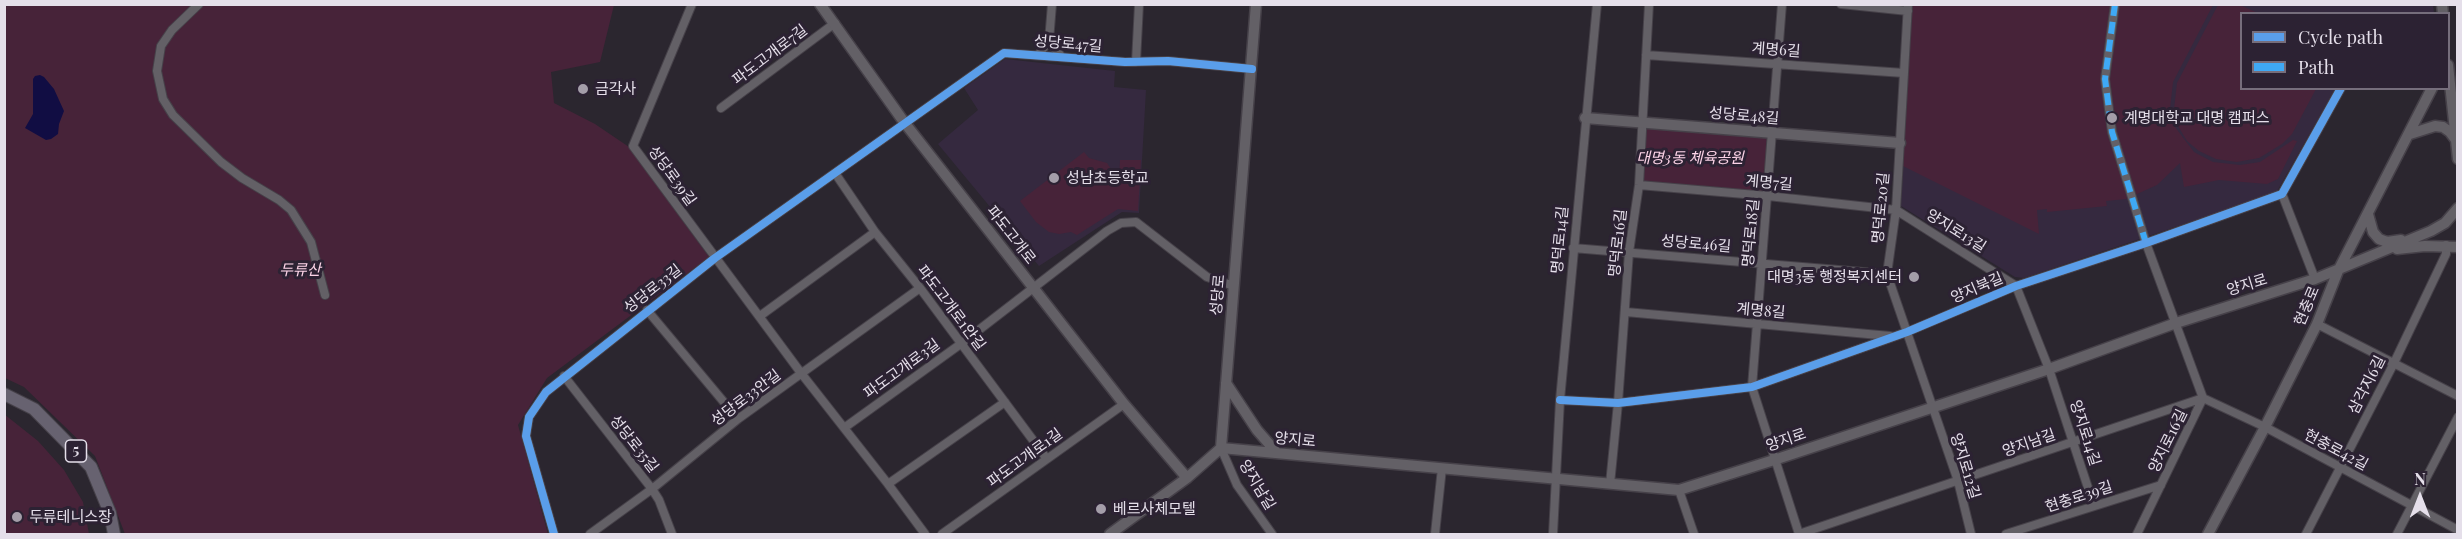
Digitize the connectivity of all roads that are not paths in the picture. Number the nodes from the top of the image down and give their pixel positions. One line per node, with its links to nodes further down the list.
1 (199, 4): 58 (street)
2 (692, 4): 49 (street, 성당로39길)
3 (820, 4): 13 (main road, 파도고개로)
4 (1052, 4): 14 (street)
5 (1139, 4): 18 (street)
6 (1256, 4): 20 (main road, 성당로)
7 (1597, 4): 27 (street, 명덕로14길)
8 (1649, 4): 15 (street, 명덕로16길)
9 (1782, 4): 19 (street, 명덕로18길)
10 (1841, 4): 12 (street)
11 (2115, 4): 44 (street)
12 (1908, 8): 21 (street, 명덕로20길)
13 (835, 23): 26 (street, 파도고개로7길); 28 (main road, 파도고개로)
14 (1049, 41): 16 (street); 17 (street)
15 (1646, 54): 19 (street, 계명6길); 29 (street, 명덕로16길)
16 (1038, 55): 17 (street, 성당로47길); 28 (street, 성당로47길)
17 (1061, 56): 18 (street, 성당로47길)
18 (1136, 62): 20 (street, 성당로47길)
19 (1778, 63): 21 (street, 계명6길); 30 (street, 명덕로18길)
20 (1252, 69): 54 (main road, 성당로)
21 (1904, 73): 33 (street, 명덕로20길)
22 (2450, 75): 25 (main road)
23 (2339, 90): 37 (street)
24 (2431, 90): 31 (main road, 현충로)
25 (2455, 99): 32 (main road)
26 (721, 108)
27 (1585, 118): 29 (main road, 성당로48길); 46 (street, 명덕로14길)
28 (904, 122): 35 (street, 성당로33길); 57 (main road, 파도고개로)
29 (1641, 123): 30 (main road, 성당로48길); 36 (street, 명덕로16길)
30 (1773, 134): 33 (main road, 성당로48길); 38 (street, 명덕로18길)
31 (2410, 134): 32 (main road); 41 (main road, 현충로)
32 (2456, 141): 34 (main road)
33 (1900, 143): 40 (street, 명덕로20길)
34 (2457, 159)
35 (834, 173): 42 (street, 파도고개로1안길); 49 (street, 성당로33길)
36 (1639, 185): 38 (street, 계명7길); 48 (street, 명덕로16길)
37 (2282, 194): 44 (street, 양지북길); 53 (street)
38 (1768, 195): 40 (street, 계명7길); 50 (street, 명덕로18길)
39 (2457, 208): 43 (main road, 양지로)
40 (1896, 210): 52 (street, 명덕로20길); 55 (street, 양지로13길)
41 (2368, 214): 43 (main road); 51 (main road, 현충로)
42 (875, 232): 56 (street, 파도고개로1안길); 61 (street)
43 (2410, 239): 47 (main road, 양지로)
44 (2146, 243): 55 (street, 양지북길); 62 (street)
45 (2452, 246): 47 (main road); 68 (street, 삼각지6길)
46 (1573, 248): 48 (street, 성당로46길); 77 (street, 명덕로14길)
47 (2390, 249): 51 (main road, 양지로)
48 (1629, 252): 50 (street, 성당로46길); 60 (street, 명덕로16길)
49 (715, 258): 59 (street, 성당로33길); 61 (street, 성당로39길)
50 (1762, 264): 52 (street, 성당로46길); 63 (street, 명덕로18길)
51 (2338, 271): 53 (main road, 양지로); 64 (main road, 현충로)
52 (1887, 274): 65 (street, 명덕로20길)
53 (2315, 279): 62 (main road, 양지로)
54 (1234, 286): 57 (street, 파도고개로3길); 72 (main road, 성당로)
55 (2016, 286): 65 (street, 양지북길); 69 (street)
56 (920, 288): 67 (street, 파도고개로1안길); 70 (street, 성당로33안길)
57 (1034, 289): 67 (street, 파도고개로3길); 80 (main road, 파도고개로)
58 (325, 295)
59 (647, 310): 71 (street, 성당로33길); 83 (street, 성당로33길)
60 (1626, 312): 63 (street, 계명8길); 79 (street, 명덕로16길)
61 (760, 316): 70 (street, 성당로39길)
62 (2176, 323): 69 (main road, 양지로); 76 (street, 양지로16길)
63 (1757, 324): 66 (street, 계명8길); 73 (street, 명덕로18길)
64 (2317, 324): 68 (street); 84 (main road, 현충로)
65 (1907, 332): 66 (street, 양지북길); 81 (street, 명덕로20길)
66 (1895, 337): 73 (street, 양지북길)
67 (962, 343): 78 (street, 파도고개로1안길); 85 (street, 파도고개로3길)
68 (2394, 363): 75 (street); 91 (street, 삼각지6길)
69 (2049, 369): 81 (main road, 양지로); 86 (street, 양지로14길)
70 (801, 374): 83 (street, 성당로33안길); 85 (street, 성당로39길)
71 (564, 376): 99 (street, 성당로35길); 105 (street, 성당로33길)
72 (1226, 383): 87 (main road, 성당로); 88 (main road)
73 (1752, 387): 79 (street, 양지북길); 90 (street, 명덕로18길)
74 (4, 394): 104 (main road, 5)
75 (2457, 396)
76 (2204, 398): 84 (street); 86 (street, 양지남길); 98 (street, 양지로16길)
77 (1560, 400): 79 (street, 양지북길); 94 (street, 명덕로14길)
78 (1005, 402): 89 (street, 파도고개로1안길); 96 (street)
79 (1618, 403): 97 (street, 명덕로16길)
80 (1124, 404): 89 (street, 파도고개로1길); 93 (main road, 파도고개로)
81 (1932, 406): 90 (main road, 양지로); 95 (street, 양지로12길)
82 (2457, 417): 102 (street)
83 (738, 420): 99 (street, 성당로33안길)
84 (2265, 427): 91 (street, 현충로42길); 119 (main road, 현충로)
85 (844, 429): 96 (street, 성당로39길)
86 (2074, 442): 95 (street, 양지남길); 101 (street, 양지로14길)
87 (1221, 448): 88 (main road, 양지로); 93 (main road); 111 (street, 양지남길)
88 (1277, 453): 92 (main road, 양지로)
89 (1047, 459): 109 (street, 파도고개로1길)
90 (1774, 460): 100 (main road, 양지로); 115 (street, 명덕로18길)
91 (2340, 467): 102 (street, 현충로42길); 120 (street, 삼각지6길)
92 (1442, 468): 94 (main road, 양지로); 112 (street)
93 (1187, 478): 110 (main road)
94 (1556, 478): 97 (main road, 양지로); 113 (street, 명덕로14길)
95 (1958, 482): 115 (street, 양지남길); 116 (street, 양지로12길)
96 (888, 484): 108 (street, 성당로39길)
97 (1610, 484): 100 (main road, 양지로)
98 (2161, 485): 101 (street, 현충로39길); 118 (street, 양지로16길)
99 (652, 489): 106 (street, 성당로33안길); 107 (street, 성당로35길)
100 (1679, 489): 114 (street)
101 (2094, 506): 117 (street, 현충로39길)
102 (2411, 506): 103 (street, 현충로42길); 121 (street)
103 (2457, 530)
104 (114, 534)
105 (554, 534)
106 (590, 534)
107 (672, 534)
108 (925, 534)
109 (942, 534)
110 (1110, 534)
111 (1272, 534)
112 (1435, 534)
113 (1553, 534)
114 (1694, 534)
115 (1799, 534)
116 (1971, 534)
117 (2006, 534)
118 (2137, 534)
119 (2208, 534)
120 (2306, 534)
121 (2397, 534)

